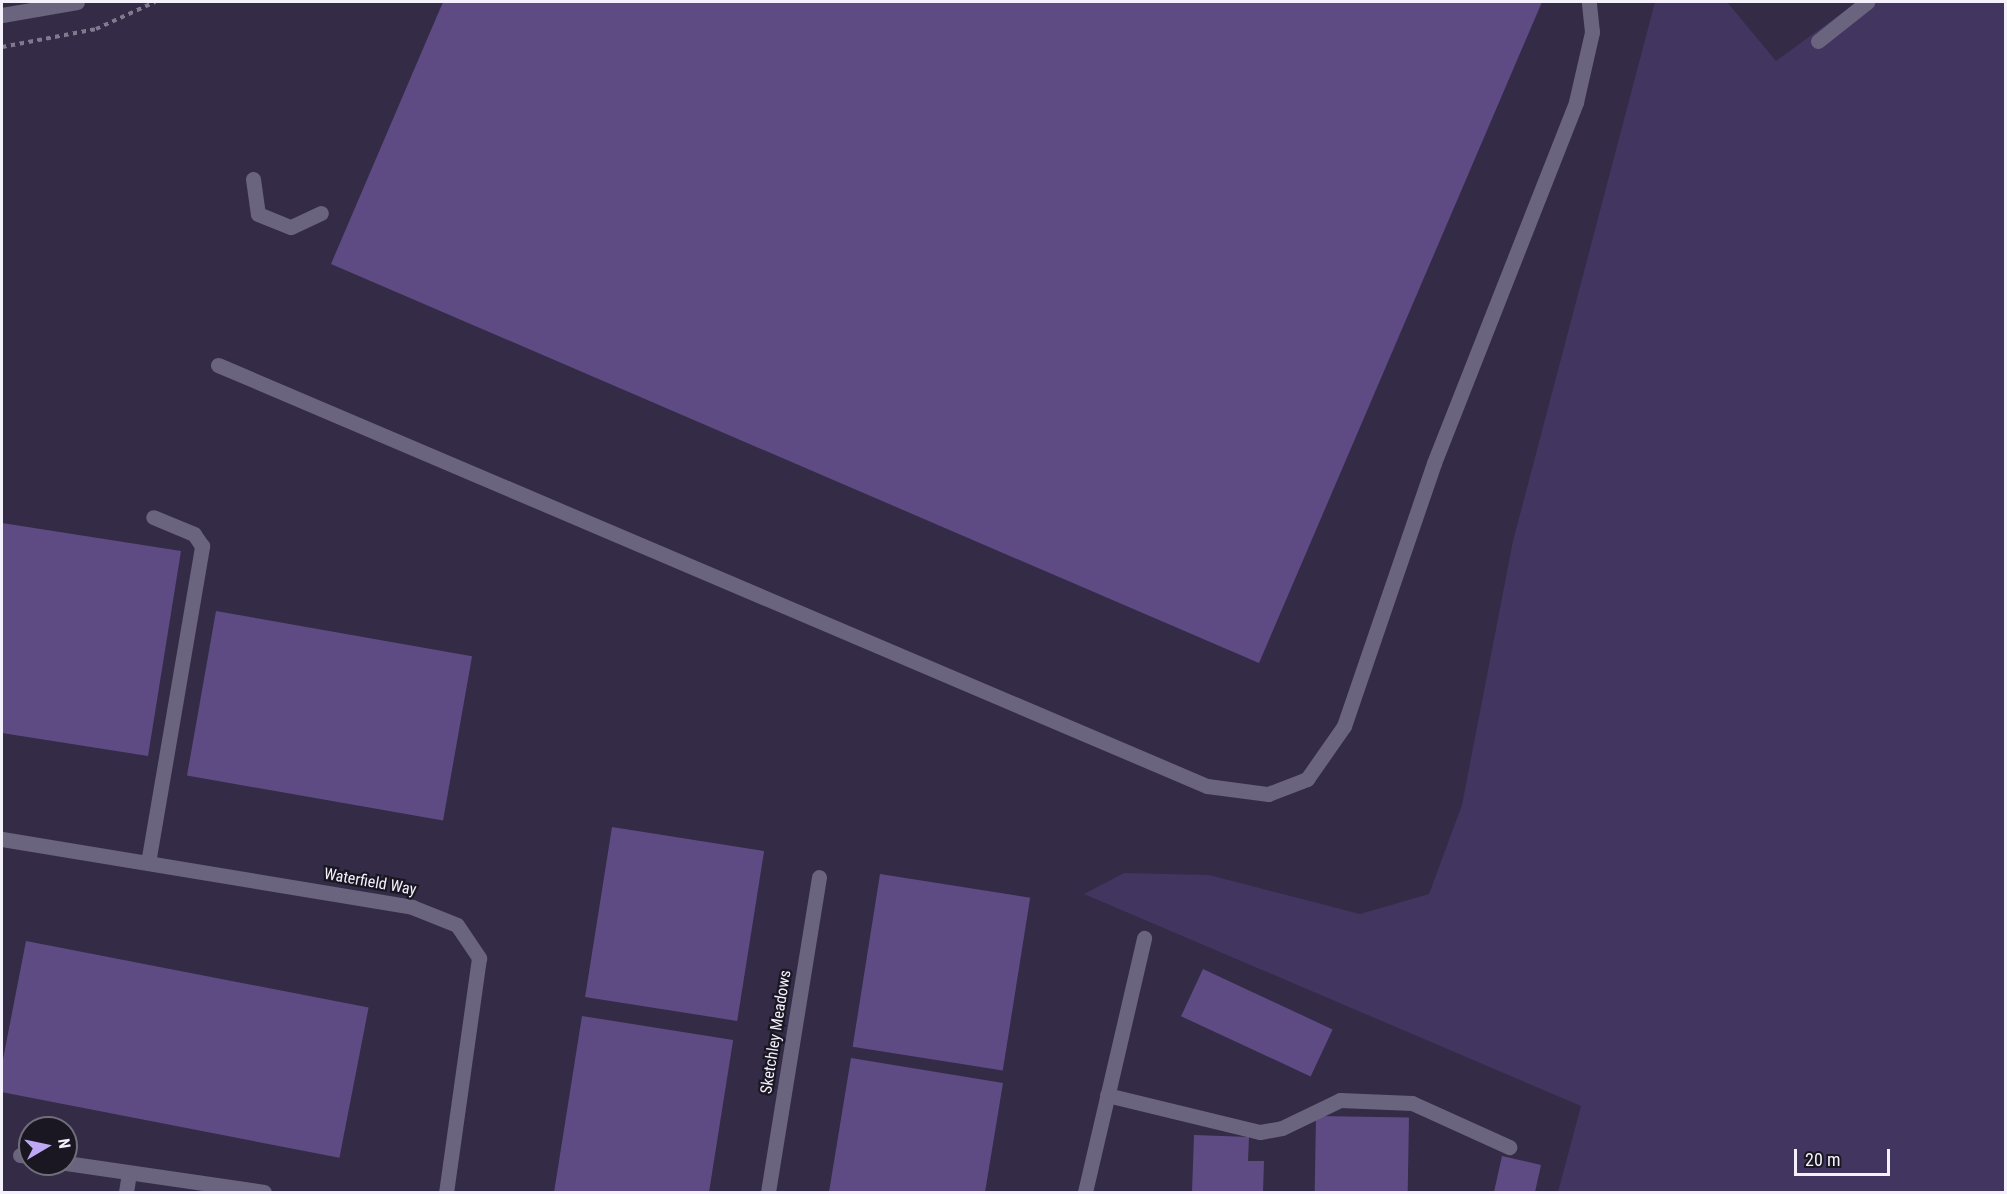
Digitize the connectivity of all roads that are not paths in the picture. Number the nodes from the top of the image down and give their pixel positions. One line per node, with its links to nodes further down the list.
1 (77, 2): 4 (street)
2 (1590, 2): 8 (street)
3 (1867, 2): 5 (street)
4 (2, 15)
5 (1818, 41)
6 (253, 179): 7 (street)
7 (321, 213)
8 (218, 364)
9 (153, 517): 11 (street)
10 (2, 839): 11 (street, Waterfield Way)
11 (148, 863): 20 (street, Waterfield Way)
12 (819, 877): 21 (street, Sketchley Meadows)
13 (1144, 938): 14 (street)
14 (1107, 1095): 15 (street); 22 (street)
15 (1509, 1147)
16 (78, 1165): 17 (street)
17 (129, 1173): 18 (street); 19 (street)
18 (126, 1192)
19 (264, 1192)
20 (446, 1192)
21 (768, 1192)
22 (1084, 1192)

